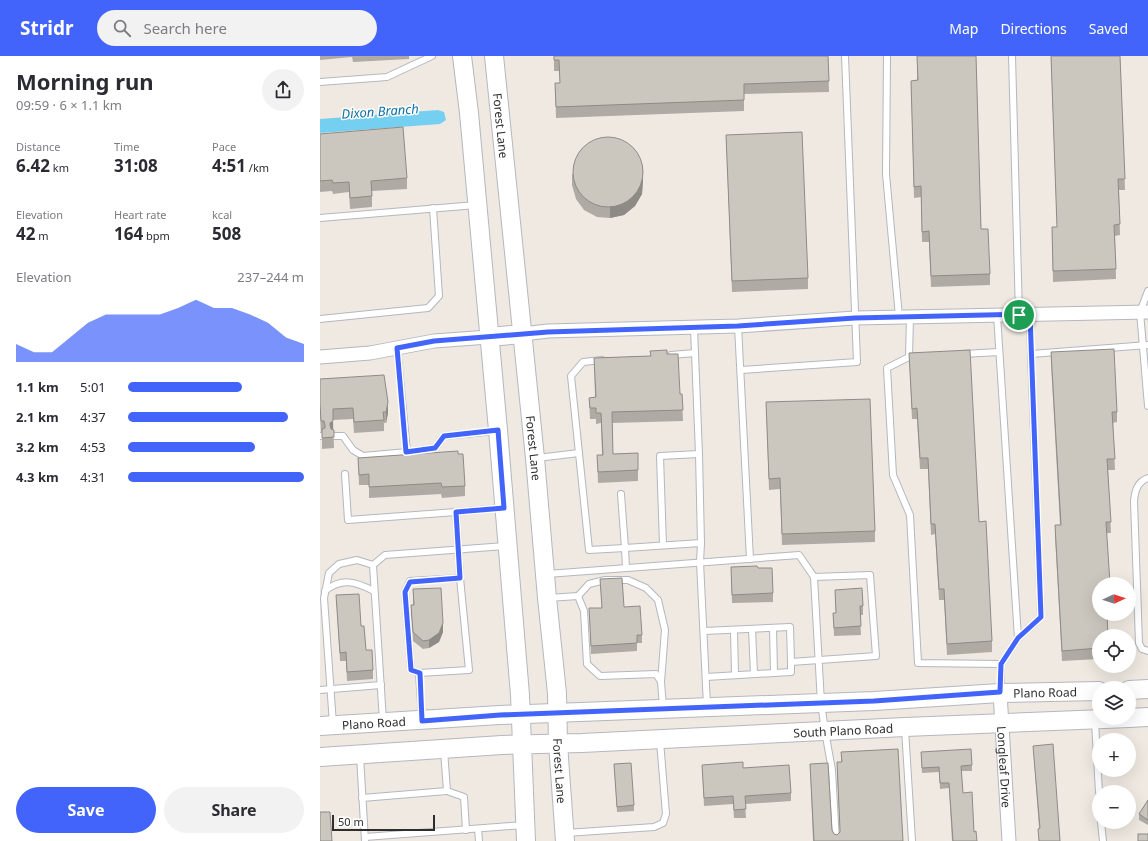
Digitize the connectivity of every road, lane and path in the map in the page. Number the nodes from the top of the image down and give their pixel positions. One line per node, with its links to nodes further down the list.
1 (432, 56): 7 (lane)
2 (462, 56): 8 (main road)
3 (494, 56): 20 (main road, Forest Lane)
4 (845, 56): 16 (lane)
5 (887, 56): 15 (lane)
6 (1012, 56): 13 (lane)
7 (320, 82)
8 (477, 204): 9 (lane); 21 (main road)
9 (433, 208): 10 (lane); 17 (lane)
10 (320, 218)
11 (1148, 291): 12 (lane)
12 (1144, 312): 13 (street); 22 (lane)
13 (1025, 314): 14 (street); 27 (lane)
14 (997, 315): 15 (street); 24 (lane)
15 (905, 317): 16 (street); 31 (lane)
16 (855, 318): 18 (street); 33 (lane)
17 (320, 319)
18 (738, 326): 19 (street); 33 (lane)
19 (694, 328): 20 (street); 25 (lane)
20 (523, 334): 21 (main road); 40 (main road, Forest Lane)
21 (489, 336): 23 (street); 35 (main road)
22 (1145, 345): 27 (lane); 34 (lane)
23 (397, 348): 30 (street); 37 (lane)
24 (999, 352): 26 (lane); 66 (lane)
25 (695, 353): 28 (lane); 39 (lane)
26 (954, 354)
27 (1031, 354): 66 (lane)
28 (665, 356)
29 (917, 356): 31 (lane)
30 (320, 357)
31 (909, 357): 70 (lane)
32 (605, 360): 38 (lane)
33 (741, 370): 51 (lane)
34 (1148, 406)
35 (498, 430): 37 (lane); 44 (main road)
36 (334, 436): 37 (lane)
37 (406, 452)
38 (579, 453): 40 (lane); 49 (lane)
39 (699, 454): 46 (lane); 47 (lane)
40 (535, 458): 55 (main road, Forest Lane)
41 (344, 474): 45 (lane)
42 (1148, 478): 67 (lane)
43 (622, 494): 49 (lane)
44 (504, 508): 45 (lane); 48 (main road)
45 (456, 512): 50 (lane)
46 (701, 543): 47 (lane); 52 (lane)
47 (663, 545): 49 (lane)
48 (507, 546): 50 (lane); 87 (main road)
49 (625, 548): 54 (lane)
50 (459, 549): 53 (lane); 57 (lane)
51 (750, 559): 52 (lane); 56 (lane)
52 (700, 562): 54 (lane); 65 (lane)
53 (373, 565): 58 (lane); 59 (lane)
54 (626, 568): 55 (lane)
55 (545, 574): 61 (main road, Forest Lane)
56 (814, 577): 68 (lane); 68 (lane)
57 (460, 578): 71 (lane); 71 (lane)
58 (374, 590): 59 (lane); 77 (lane)
59 (325, 591): 80 (lane)
60 (578, 596): 61 (lane); 76 (lane); 76 (lane)
61 (547, 598): 88 (main road, Forest Lane)
62 (773, 628): 63 (lane); 69 (lane); 72 (lane)
63 (752, 629): 64 (lane); 73 (lane)
64 (734, 630): 65 (lane); 74 (lane)
65 (704, 631): 75 (lane)
66 (1018, 638): 70 (lane)
67 (1148, 651)
68 (819, 660): 69 (lane); 84 (lane)
69 (791, 662): 72 (lane)
70 (1001, 664): 83 (lane)
71 (420, 673): 92 (lane)
72 (774, 673): 73 (lane)
73 (754, 674): 74 (lane)
74 (735, 675): 75 (lane)
75 (706, 677): 85 (lane)
76 (661, 682): 86 (lane)
77 (380, 685): 80 (lane); 93 (lane)
78 (1148, 689): 82 (main road)
79 (320, 690): 80 (lane)
80 (330, 690): 96 (lane)
81 (1092, 690): 83 (main road, Plano Road)
82 (1136, 690)
83 (1000, 692): 84 (main road, Plano Road); 94 (street, Longleaf Drive)
84 (821, 703): 85 (main road, Plano Road); 98 (lane)
85 (708, 708): 86 (main road, Plano Road)
86 (664, 710): 88 (main road, Plano Road)
87 (520, 714): 88 (main road, Plano Road); 92 (main road, Plano Road); 100 (main road)
88 (558, 714): 101 (main road, Forest Lane)
89 (1148, 717): 90 (main road, South Plano Road)
90 (1136, 718)
91 (1092, 719): 94 (main road, South Plano Road)
92 (422, 721): 93 (main road, Plano Road)
93 (384, 722): 96 (main road, Plano Road)
94 (1001, 723): 97 (main road, South Plano Road); 117 (street, Longleaf Drive)
95 (1094, 725): 105 (lane)
96 (326, 726)
97 (905, 727): 98 (main road, South Plano Road); 116 (lane)
98 (825, 731): 99 (main road, South Plano Road); 115 (lane)
99 (659, 738): 101 (main road, South Plano Road); 112 (lane)
100 (521, 744): 101 (main road); 102 (main road); 111 (main road)
101 (558, 744): 112 (main road, Forest Lane)
102 (444, 749): 103 (main road); 106 (lane)
103 (360, 754): 104 (main road); 107 (lane)
104 (320, 757)
105 (1099, 785)
106 (447, 791): 107 (lane); 110 (lane)
107 (362, 798): 113 (lane)
108 (478, 829): 110 (lane); 111 (lane); 114 (lane)
109 (1102, 829): 118 (lane)
110 (466, 830): 113 (lane)
111 (525, 833)
112 (564, 837)
113 (365, 839)
114 (479, 841)
115 (836, 841)
116 (912, 841)
117 (1009, 841)
118 (1103, 841)

